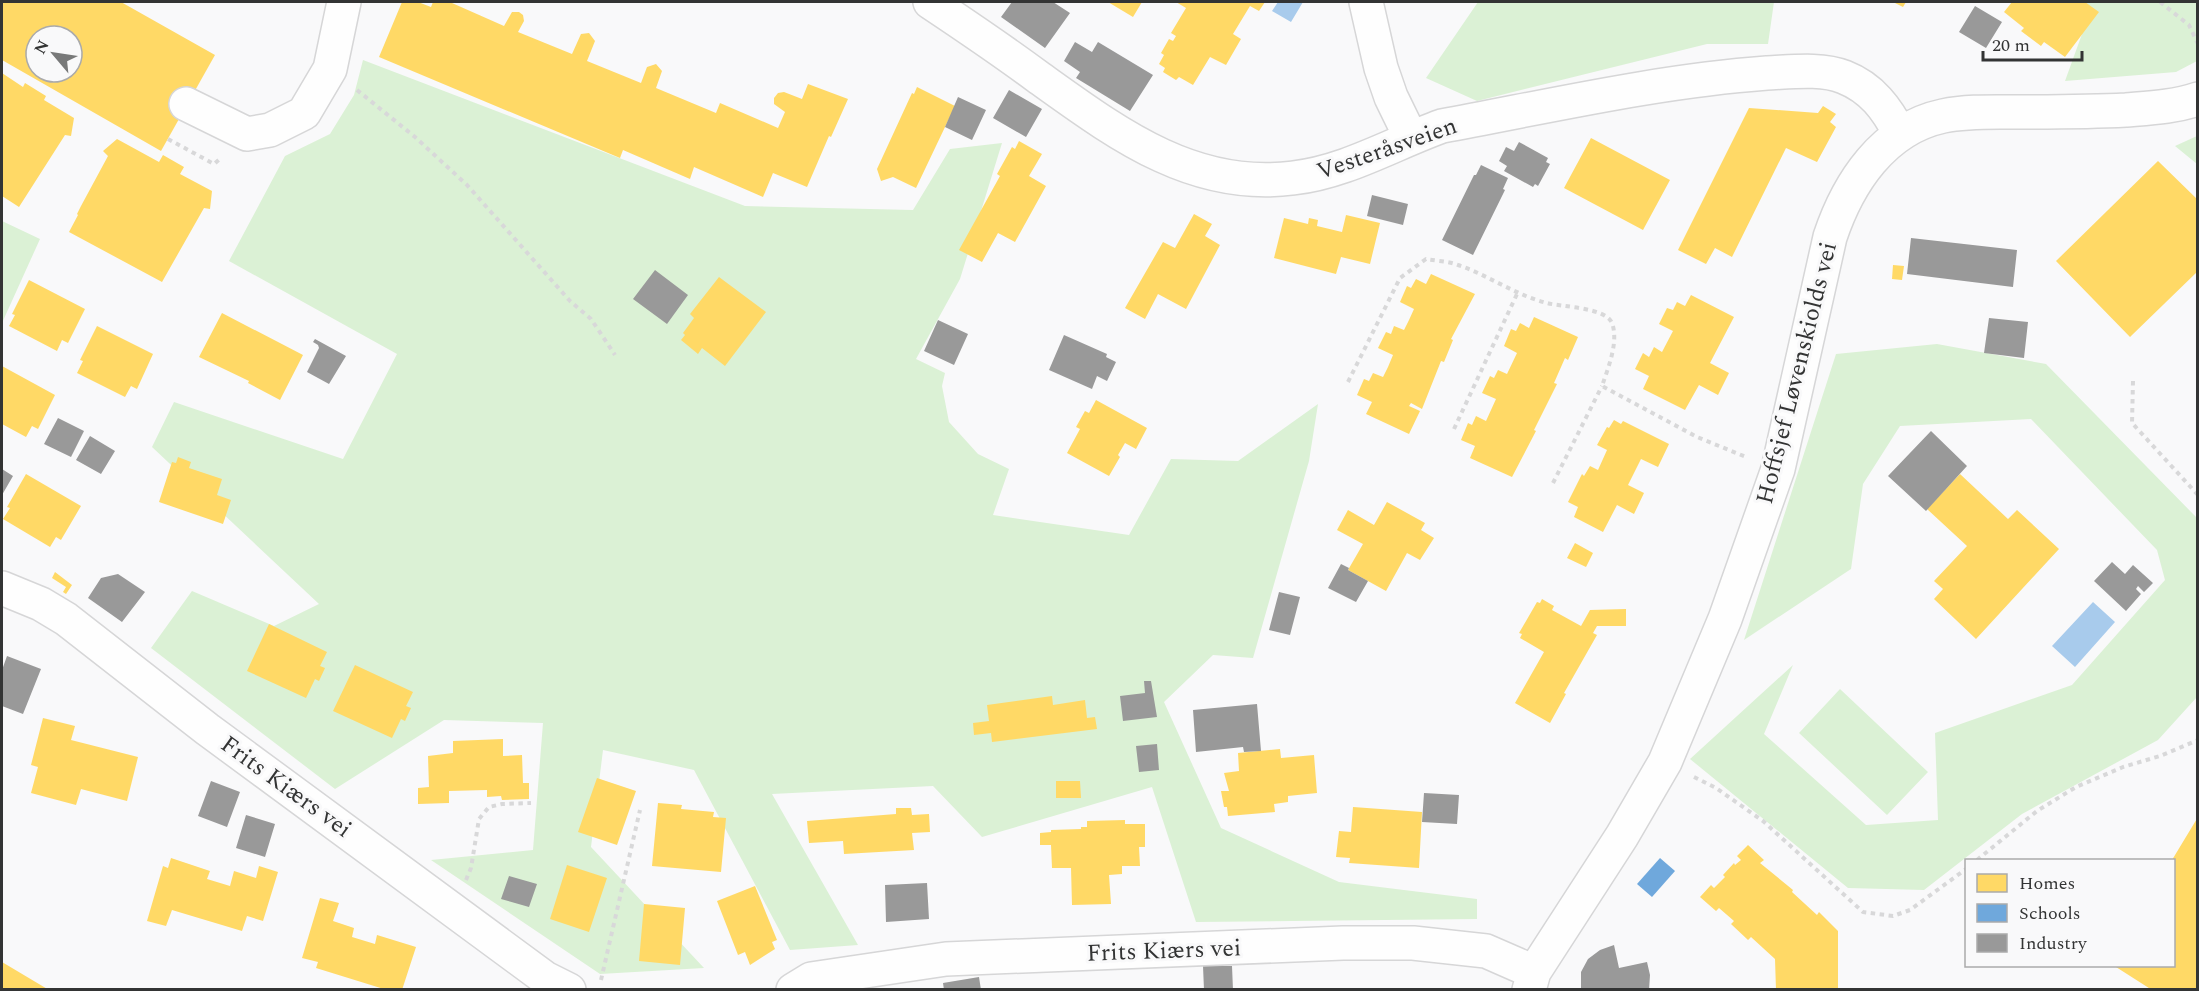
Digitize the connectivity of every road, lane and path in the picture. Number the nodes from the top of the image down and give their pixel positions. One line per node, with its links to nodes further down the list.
1 (344, 2): 6 (street)
2 (930, 2): 10 (street, Vesteråsveien)
3 (1366, 2): 10 (street)
4 (2160, 2): 5 (path)
5 (2198, 44)
6 (330, 69): 8 (street); 12 (path)
7 (2198, 99): 9 (street, Hoffsjef Løvenskiolds vei)
8 (186, 105)
9 (1900, 134): 10 (street, Vesteråsveien); 17 (street, Hoffsjef Løvenskiolds vei)
10 (1411, 138)
11 (1517, 293): 14 (path); 15 (path); 16 (path)
12 (615, 355)
13 (2133, 381): 19 (path)
14 (1348, 382)
15 (1602, 386): 17 (path); 18 (path)
16 (1454, 429)
17 (1778, 469): 22 (street, Hoffsjef Løvenskiolds vei)
18 (1553, 483)
19 (2198, 495)
20 (2, 588): 27 (street, Frits Kiærs vei)
21 (2198, 740): 25 (path)
22 (1665, 762): 26 (path); 28 (street, Hoffsjef Løvenskiolds vei)
23 (531, 803): 27 (path)
24 (640, 810): 30 (path)
25 (1979, 859)
26 (1965, 870)
27 (448, 906): 29 (street, Frits Kiærs vei)
28 (1531, 981): 31 (street, Frits Kiærs vei)
29 (569, 990)
30 (598, 990)
31 (793, 990)

